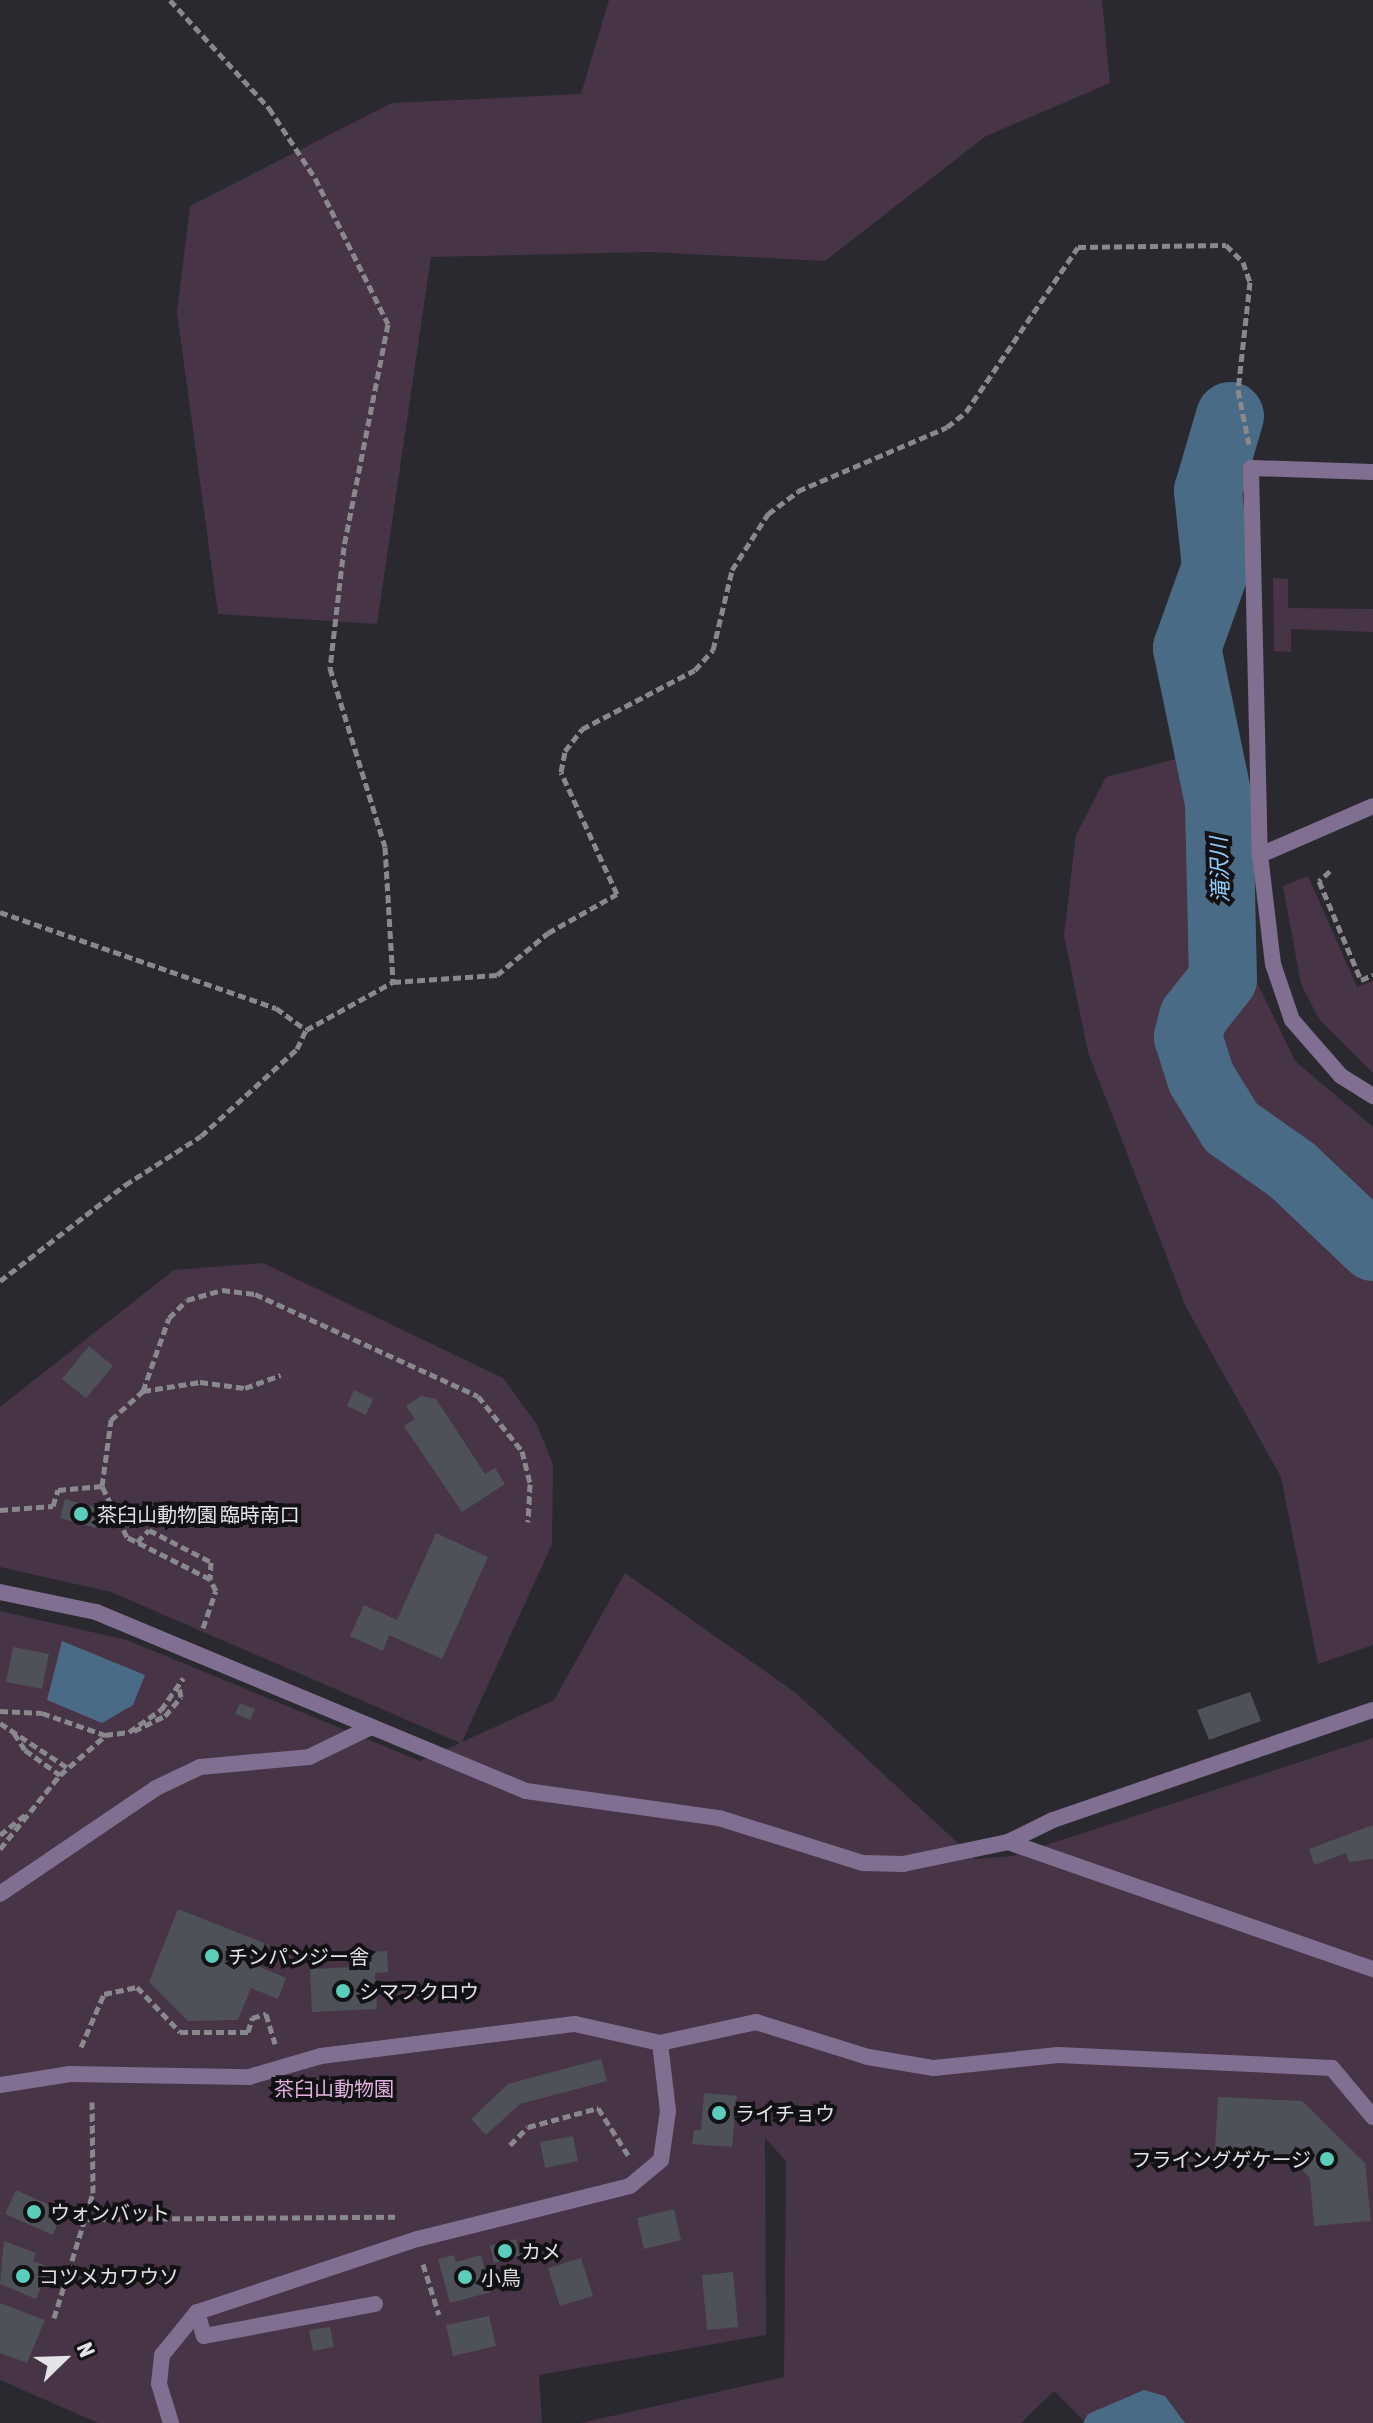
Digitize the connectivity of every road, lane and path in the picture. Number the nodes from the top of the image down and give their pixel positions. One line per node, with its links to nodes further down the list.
1 (170, 0): 9 (path)
2 (1251, 468): 3 (lane); 5 (lane); 9 (path)
3 (1373, 472)
4 (1373, 806): 5 (lane)
5 (1260, 855): 11 (lane)
6 (1330, 871): 8 (path)
7 (0, 912): 10 (path)
8 (1373, 975)
9 (393, 982): 10 (path)
10 (306, 1030): 12 (path)
11 (1373, 1096)
12 (0, 1281)
13 (281, 1375): 14 (path)
14 (143, 1391): 15 (path); 17 (path)
15 (102, 1486): 16 (path); 18 (path)
16 (0, 1510)
17 (528, 1522)
18 (137, 1542): 19 (path); 19 (path)
19 (210, 1579): 21 (path)
20 (0, 1592): 26 (lane)
21 (207, 1617)
22 (183, 1678): 28 (path)
23 (1373, 1710): 33 (lane)
24 (0, 1711): 28 (path)
25 (0, 1723): 27 (path)
26 (371, 1727): 33 (lane); 35 (lane)
27 (14, 1732): 29 (path); 30 (path)
28 (105, 1735): 29 (path)
29 (68, 1768): 30 (path)
30 (60, 1775): 31 (path)
31 (26, 1814): 32 (path); 34 (path)
32 (0, 1835)
33 (1008, 1842): 36 (lane)
34 (0, 1849)
35 (0, 1894)
36 (1373, 1969)
37 (269, 2023): 40 (path)
38 (660, 2043): 39 (lane); 42 (lane); 44 (lane)
39 (90, 2073): 40 (lane); 45 (path)
40 (70, 2074): 41 (lane)
41 (0, 2085)
42 (1373, 2117)
43 (510, 2145): 44 (path)
44 (646, 2172): 46 (lane)
45 (88, 2219): 46 (path); 50 (path)
46 (417, 2239): 48 (lane); 49 (path)
47 (375, 2304): 48 (lane)
48 (197, 2312): 51 (lane)
49 (439, 2315)
50 (54, 2318)
51 (171, 2423)

